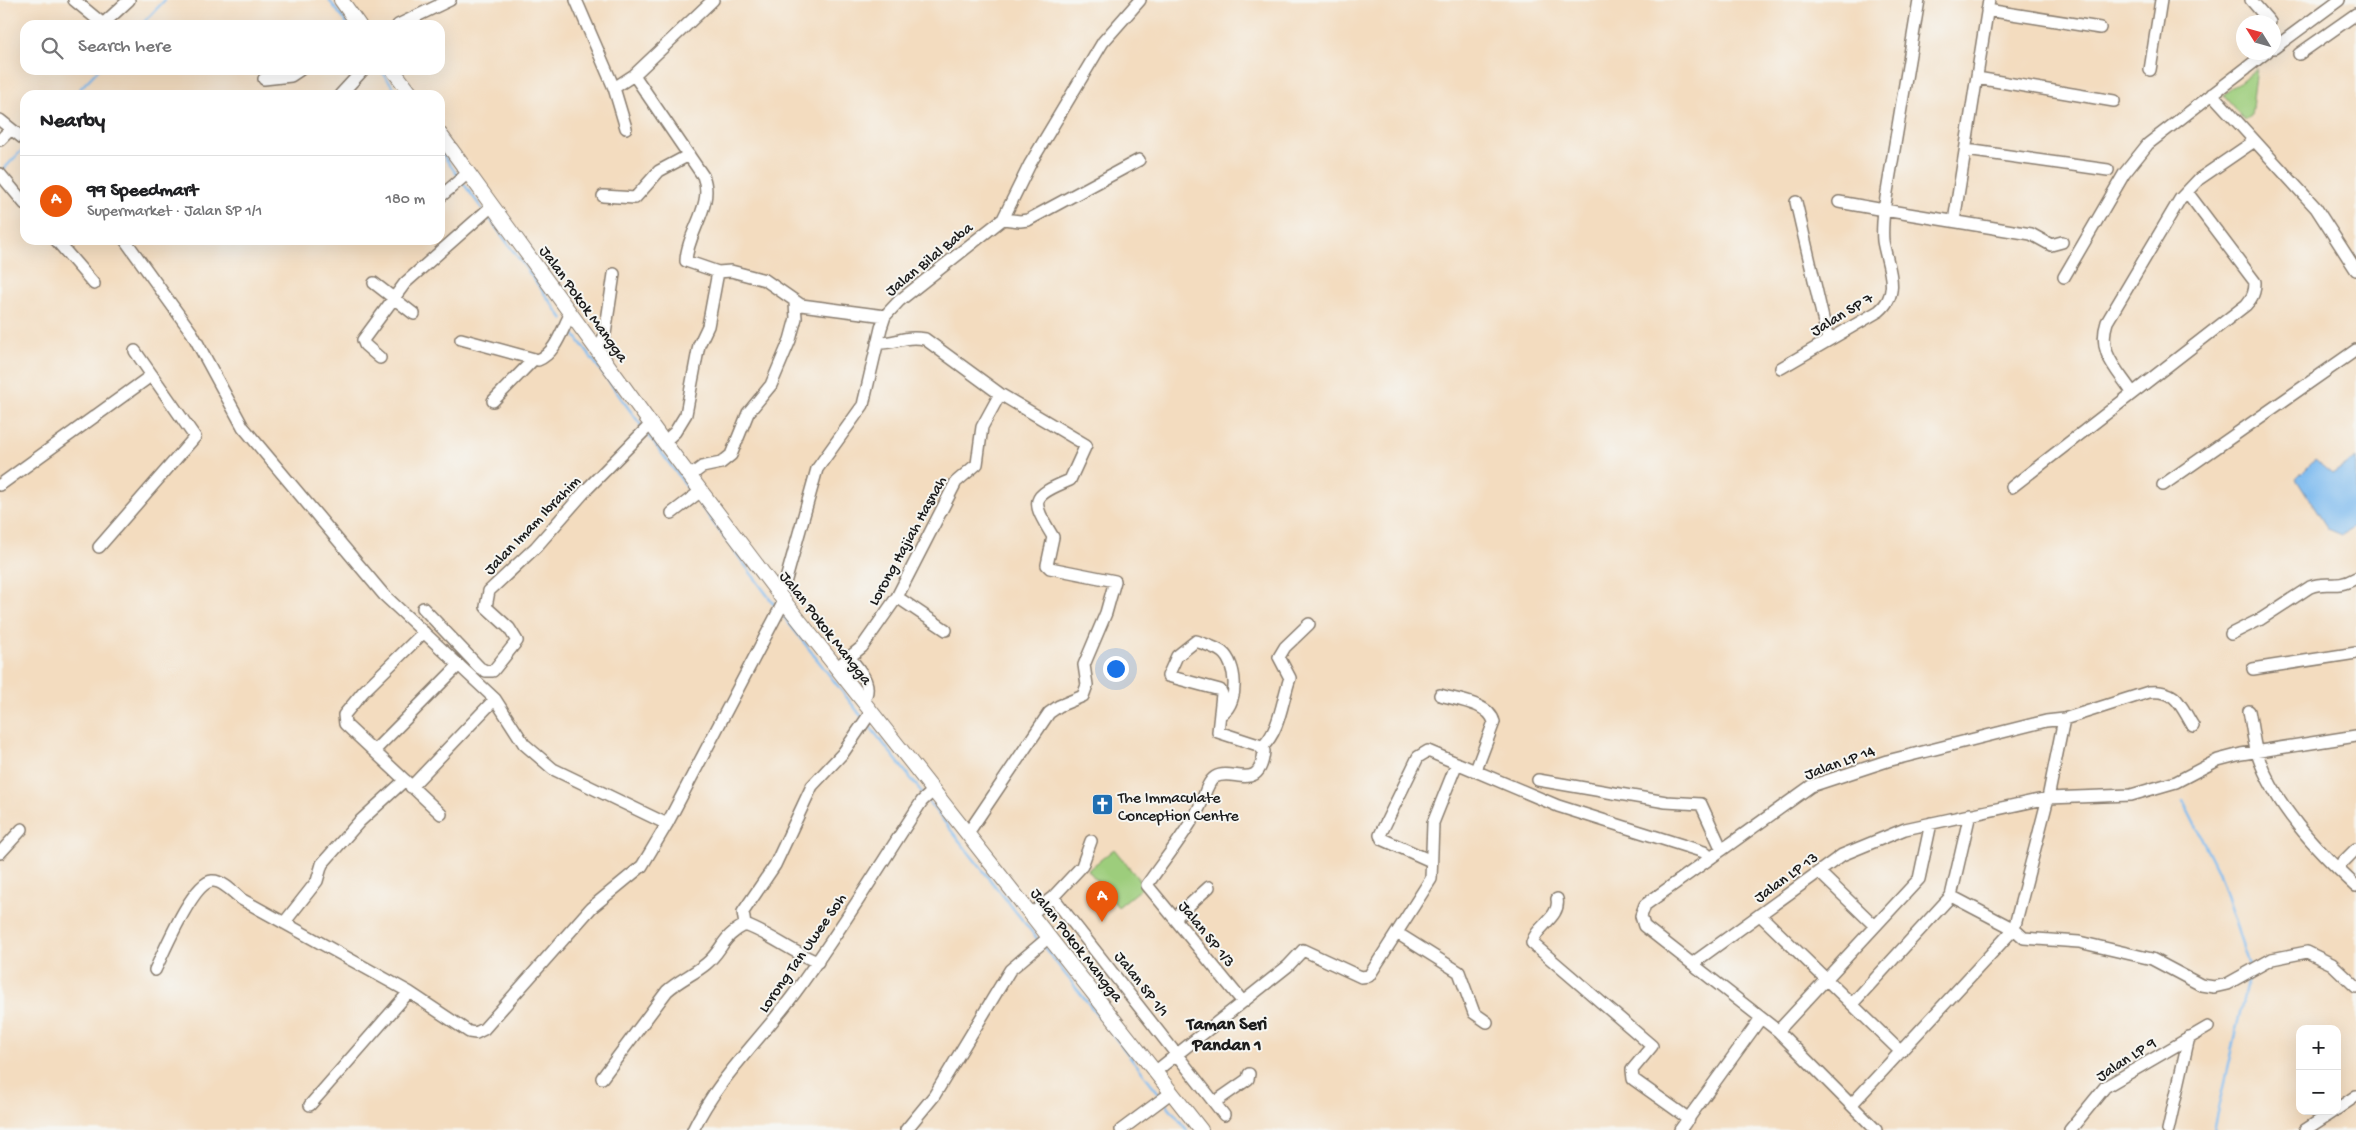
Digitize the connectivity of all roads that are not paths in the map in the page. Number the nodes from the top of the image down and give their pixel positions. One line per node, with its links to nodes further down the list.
1 (74, 0): 15 (street)
2 (129, 0): 16 (street)
3 (340, 0): 17 (main road)
4 (450, 0): 18 (street)
5 (576, 0): 32 (street)
6 (712, 0): 29 (street)
7 (1140, 0): 58 (street, Jalan Bilal Baba)
8 (1919, 0): 57 (street, Jalan SP 7)
9 (2160, 0): 25 (street)
10 (2251, 0): 14 (street)
11 (2339, 0): 21 (street)
12 (1988, 5): 19 (street); 30 (street)
13 (2356, 14): 23 (street)
14 (2264, 15)
15 (98, 20)
16 (107, 20)
17 (355, 20)
18 (408, 20)
19 (2100, 28)
20 (2281, 34): 21 (street)
21 (2285, 39): 22 (street)
22 (2281, 42)
23 (2299, 54)
24 (2257, 60): 35 (street)
25 (2150, 70)
26 (292, 75): 31 (street)
27 (358, 75): 33 (street)
28 (397, 75): 34 (main road)
29 (634, 75): 32 (street); 45 (street)
30 (1977, 78): 36 (street); 44 (street)
31 (264, 79)
32 (614, 88): 38 (street)
33 (345, 90)
34 (408, 90)
35 (2212, 94): 42 (street); 66 (street)
36 (2114, 100)
37 (0, 120): 39 (street)
38 (626, 128)
39 (11, 129): 40 (street); 41 (street)
40 (20, 137)
41 (0, 140)
42 (2253, 142): 50 (street); 63 (street)
43 (445, 143): 49 (main road, Jalan Pokok Mangga)
44 (1966, 150): 47 (street); 59 (street)
45 (689, 155): 52 (street); 64 (street)
46 (1139, 160): 58 (street)
47 (2108, 170)
48 (2, 177): 53 (street)
49 (463, 177): 51 (street); 56 (main road, Jalan Pokok Mangga)
50 (2187, 192): 84 (street); 84 (street)
51 (445, 193)
52 (603, 196)
53 (20, 198)
54 (1796, 202): 75 (street)
55 (1839, 202): 57 (street)
56 (490, 208): 69 (street); 72 (main road, Jalan Pokok Mangga)
57 (1884, 210): 59 (street); 75 (street, Jalan SP 7)
58 (1003, 219): 73 (street, Jalan Bilal Baba)
59 (1954, 222): 60 (street)
60 (2062, 242)
61 (60, 245): 68 (street)
62 (130, 245): 102 (street)
63 (2354, 262)
64 (718, 272): 70 (street); 88 (street)
65 (614, 274): 77 (street)
66 (2064, 277)
67 (374, 282): 69 (street)
68 (94, 284)
69 (394, 299): 71 (street); 80 (street)
70 (795, 303): 73 (street); 89 (street)
71 (414, 314)
72 (570, 315): 77 (main road, Jalan Pokok Mangga); 81 (street)
73 (885, 316): 76 (street, Jalan Bilal Baba)
74 (461, 339): 81 (street)
75 (1828, 340): 82 (street, Jalan SP 7)
76 (877, 343): 85 (street); 98 (street, Jalan Bilal Baba)
77 (595, 347): 87 (main road, Jalan Pokok Mangga)
78 (2356, 350): 91 (street)
79 (135, 351): 83 (street)
80 (380, 358)
81 (533, 360): 86 (street)
82 (1781, 368)
83 (152, 375): 90 (street); 95 (street)
84 (2132, 392): 92 (street)
85 (1000, 394): 97 (street, Lorong Hajiah Hasnah); 131 (street)
86 (493, 401)
87 (646, 428): 88 (main road, Jalan Pokok Mangga); 99 (street, Jalan Imam Ibrahim)
88 (664, 442): 89 (main road, Jalan Pokok Mangga)
89 (690, 476): 93 (main road, Jalan Pokok Mangga)
90 (0, 485)
91 (2163, 485)
92 (2012, 487)
93 (696, 494): 94 (street); 98 (main road, Jalan Pokok Mangga)
94 (672, 513)
95 (98, 547)
96 (2356, 578): 103 (street)
97 (898, 597): 101 (street); 105 (street, Lorong Hajiah Hasnah)
98 (780, 600): 107 (main road, Jalan Pokok Mangga); 129 (street, Jalan Bilal Baba)
99 (423, 608)
100 (1309, 624): 117 (street)
101 (946, 630)
102 (424, 632): 106 (street); 118 (street)
103 (2231, 634)
104 (2356, 652): 108 (street)
105 (850, 658): 107 (street, Lorong Hajiah Hasnah); 112 (street)
106 (458, 665): 110 (street); 118 (street)
107 (836, 668): 112 (main road, Jalan Pokok Mangga)
108 (2253, 669)
109 (1440, 695): 121 (street)
110 (495, 699): 123 (street); 129 (street)
111 (2249, 711): 119 (street)
112 (866, 712): 124 (main road, Jalan Pokok Mangga); 149 (street)
113 (1220, 712): 113 (street); 117 (street)
114 (2064, 718): 115 (street, Jalan LP 14); 125 (street); 134 (street, Jalan LP 14)
115 (2193, 726)
116 (2356, 736): 119 (street, Jalan LP 13)
117 (1262, 747): 147 (street, Jalan SP 1/3)
118 (374, 751): 123 (street)
119 (2257, 752): 125 (street, Jalan LP 13); 138 (street)
120 (1457, 763): 121 (street); 137 (street); 137 (street)
121 (1476, 770): 136 (street)
122 (1538, 780): 134 (street)
123 (408, 784): 126 (street); 148 (street)
124 (928, 794): 131 (main road, Jalan Pokok Mangga); 154 (street, Lorong Tan Uwee Soh)
125 (2048, 798): 127 (street, Jalan LP 13); 151 (street)
126 (440, 814)
127 (1970, 814): 128 (street, Jalan LP 13); 142 (street)
128 (1931, 823): 139 (street, Jalan LP 13); 150 (street)
129 (667, 824): 159 (street, Jalan Bilal Baba)
130 (22, 829): 135 (street)
131 (968, 834): 145 (main road, Jalan Pokok Mangga)
132 (1091, 841): 143 (street)
133 (2356, 849): 138 (street)
134 (1722, 850): 136 (street, Jalan LP 14)
135 (0, 853)
136 (1711, 858): 155 (street, Jalan LP 14)
137 (1431, 861): 152 (street)
138 (2337, 868): 140 (street)
139 (1819, 872): 146 (street, Jalan LP 13); 150 (street)
140 (2356, 886)
141 (1209, 887): 147 (street)
142 (1951, 896): 151 (street); 161 (street)
143 (1053, 897): 145 (street); 168 (street, Jalan SP 1/1)
144 (1557, 899): 180 (street)
145 (1031, 914): 153 (main road, Jalan Pokok Mangga)
146 (1760, 915): 155 (street, Jalan LP 13); 157 (street)
147 (1175, 918): 160 (street, Jalan SP 1/3)
148 (284, 924): 156 (street, Jalan Bilal Baba); 159 (street, Jalan Bilal Baba)
149 (745, 925): 154 (street); 171 (street)
150 (1875, 926): 157 (street)
151 (2014, 929): 158 (street); 167 (street)
152 (1397, 933): 160 (street); 163 (street)
153 (1043, 942): 169 (main road, Jalan Pokok Mangga); 181 (street)
154 (818, 962): 183 (street, Lorong Tan Uwee Soh)
155 (1693, 964): 162 (street)
156 (155, 970)
157 (1826, 979): 161 (street); 165 (street)
158 (2356, 987)
159 (409, 992): 176 (street)
160 (1243, 1002): 168 (street)
161 (1852, 1004): 167 (street)
162 (1761, 1018): 165 (street); 180 (street)
163 (1487, 1022)
164 (2208, 1027): 166 (street, Jalan LP 9)
165 (1778, 1031): 175 (street)
166 (2189, 1037): 188 (street, Jalan LP 9); 189 (street)
167 (1901, 1052): 175 (street)
168 (1178, 1054): 169 (street); 174 (street, Jalan SP 1/1)
169 (1156, 1071): 172 (main road, Jalan Pokok Mangga)
170 (1249, 1074): 174 (street)
171 (602, 1078)
172 (1166, 1096): 184 (street); 185 (main road, Jalan Pokok Mangga)
173 (2356, 1096): 177 (street)
174 (1216, 1102): 178 (street, Jalan SP 1/1)
175 (1852, 1104): 187 (street)
176 (310, 1105)
177 (2341, 1106)
178 (1224, 1115)
179 (2328, 1115): 182 (street)
180 (1689, 1119): 186 (street)
181 (911, 1128)
182 (2309, 1128)
183 (693, 1130)
184 (1122, 1130)
185 (1200, 1130)
186 (1680, 1130)
187 (1876, 1130)
188 (2070, 1130)
189 (2168, 1130)

